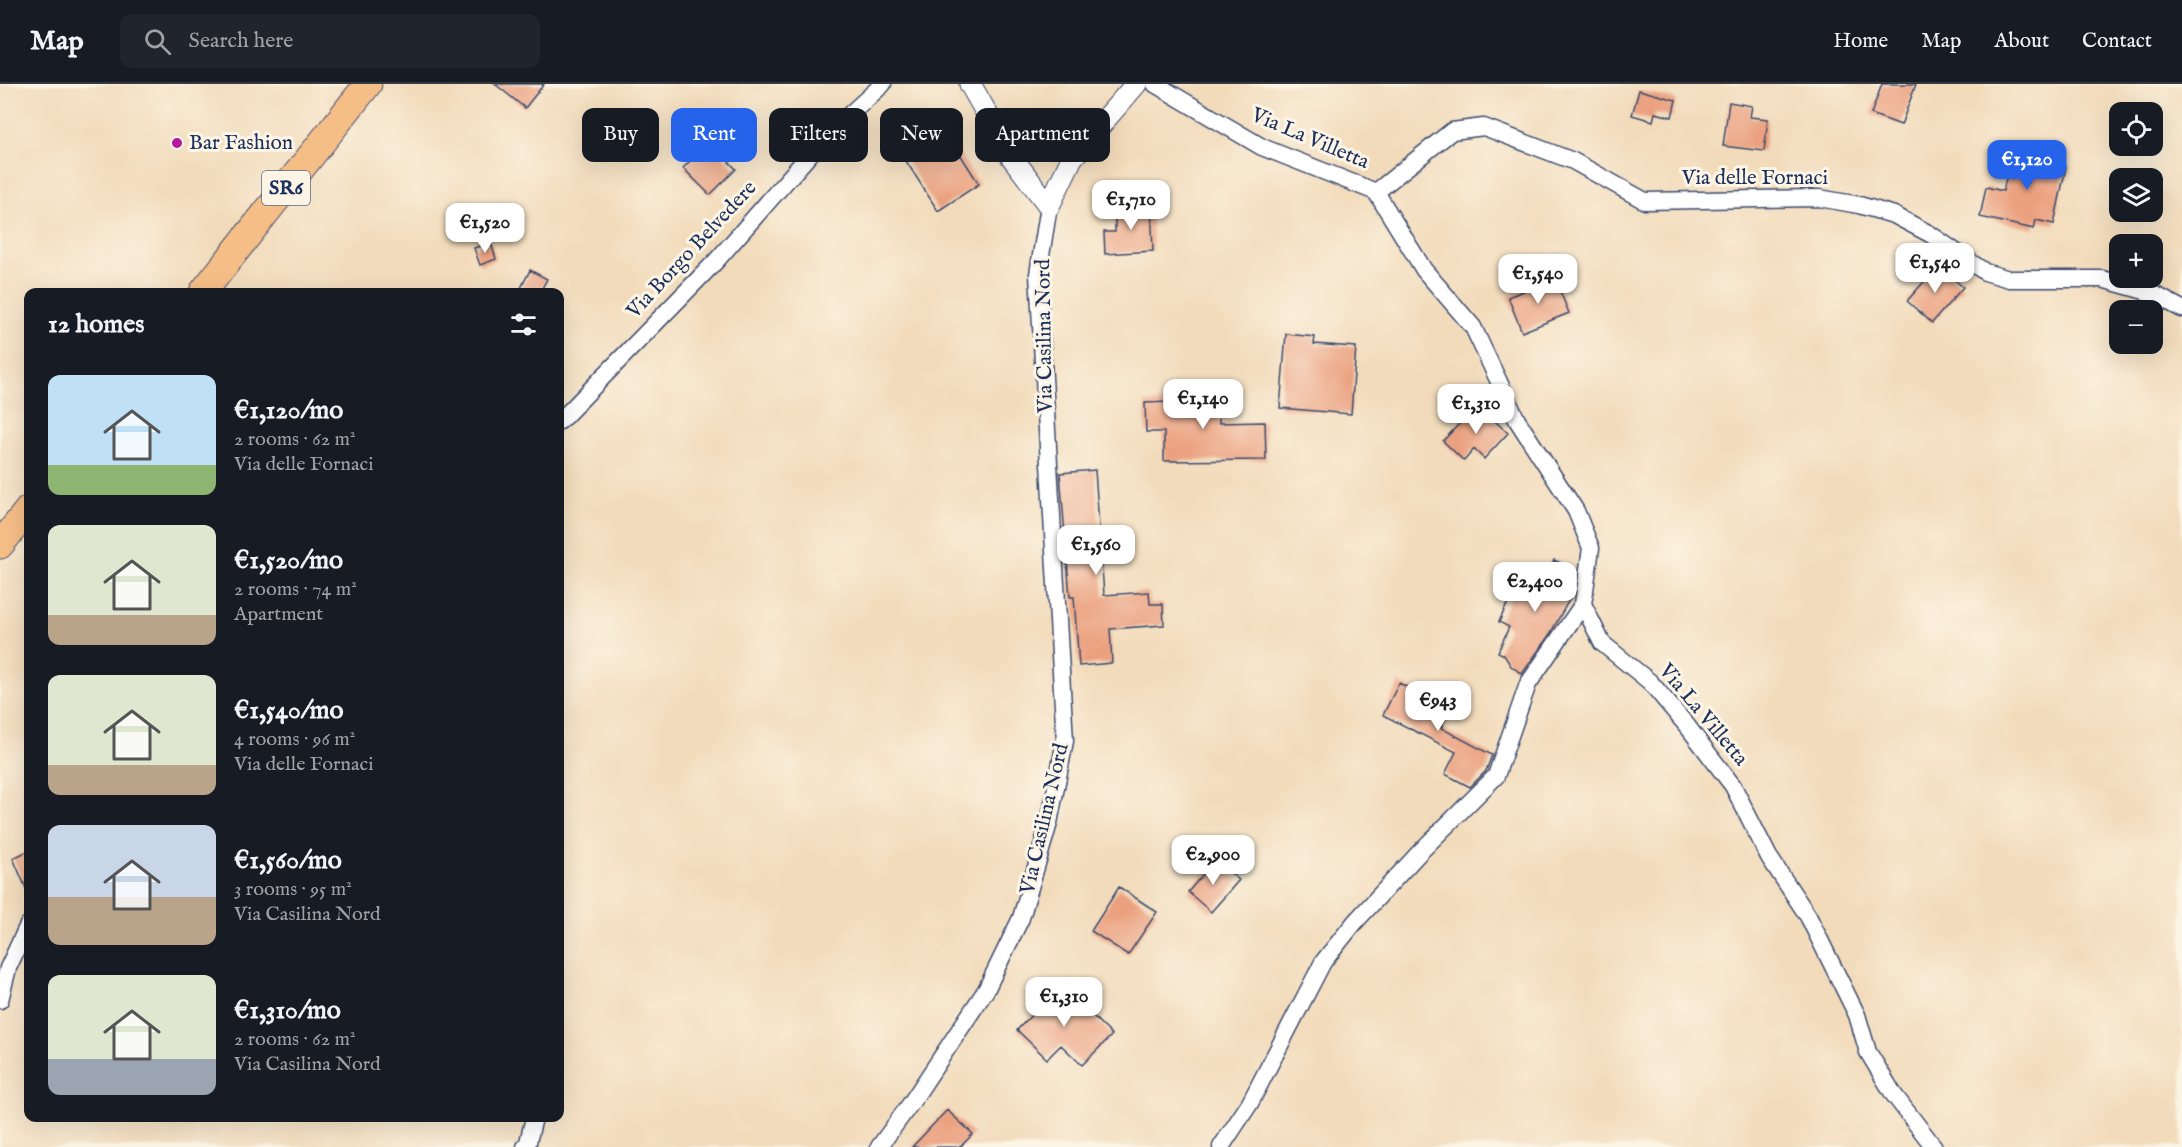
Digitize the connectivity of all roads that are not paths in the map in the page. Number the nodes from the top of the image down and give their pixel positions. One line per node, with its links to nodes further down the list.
1 (369, 84): 8 (main road, SR6)
2 (883, 84): 10 (street, Via Borgo Belvedere)
3 (970, 84): 7 (street)
4 (1136, 84): 7 (street, Via Casilina Nord)
5 (1155, 84): 6 (street, Via La Villetta)
6 (1376, 192): 9 (street, Via delle Fornaci); 13 (street, Via La Villetta)
7 (1049, 206): 18 (street, Via Casilina Nord)
8 (206, 288)
9 (2182, 309)
10 (564, 418)
11 (24, 515): 12 (main road)
12 (0, 545)
13 (1582, 604): 19 (street); 20 (street, Via La Villetta)
14 (24, 933): 15 (street)
15 (0, 1000)
16 (533, 1122): 17 (street)
17 (525, 1147)
18 (879, 1147)
19 (1221, 1147)
20 (1934, 1147)

